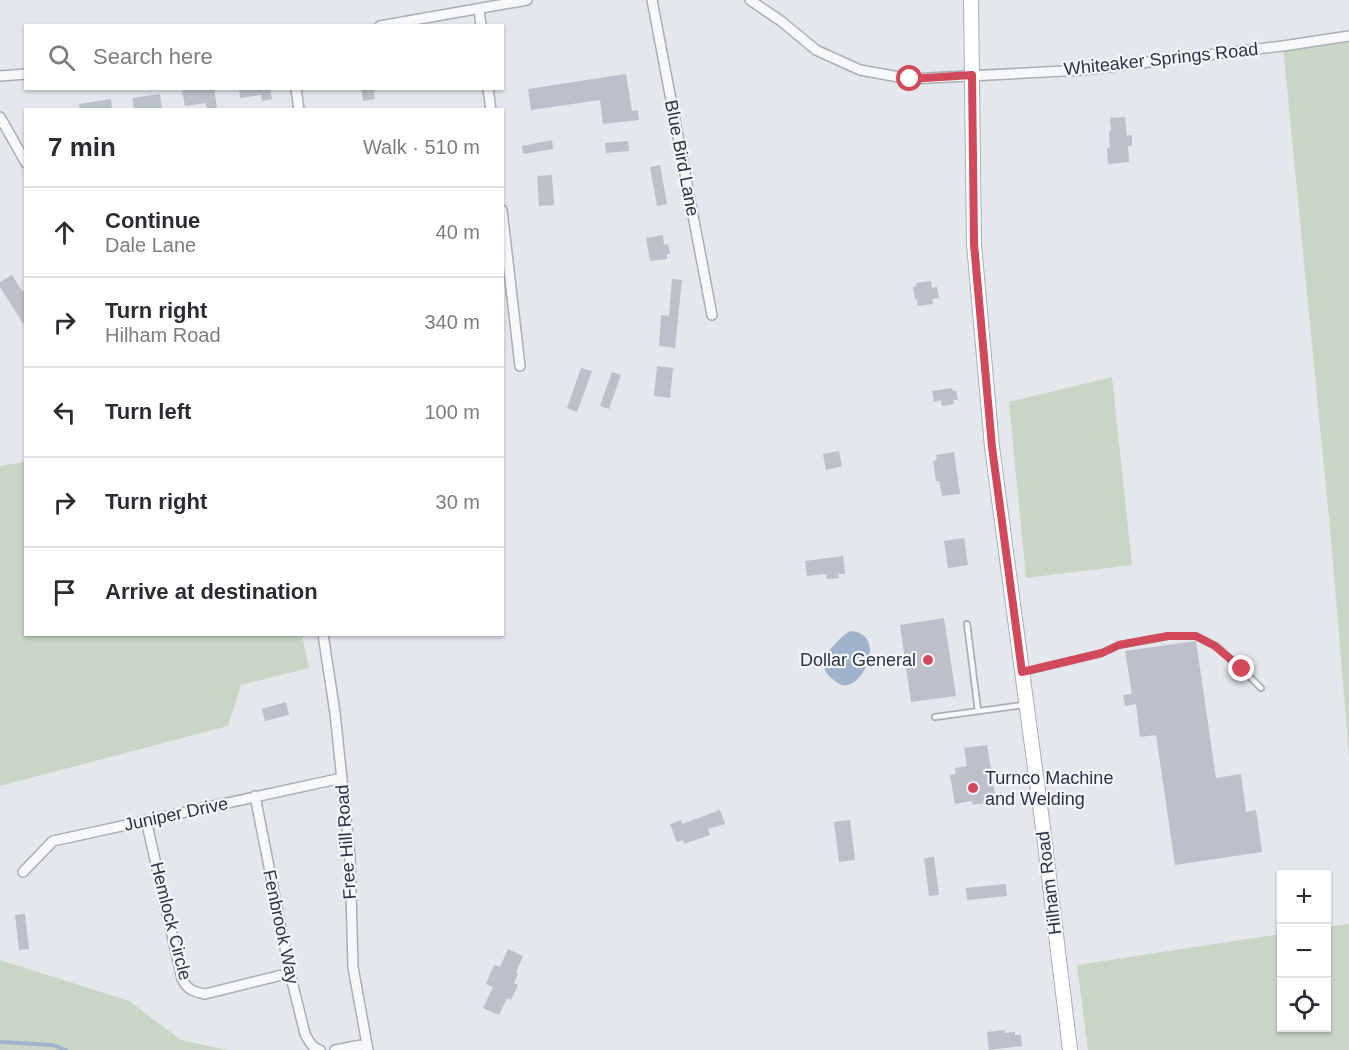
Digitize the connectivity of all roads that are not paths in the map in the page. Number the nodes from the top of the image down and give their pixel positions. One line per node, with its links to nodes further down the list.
1 (527, 0): 5 (street)
2 (652, 0): 19 (street, Blue Bird Lane)
3 (750, 0): 10 (street, Whiteaker Springs Road)
4 (970, 0): 10 (main road, Hilham Road)
5 (479, 9): 6 (street); 7 (street)
6 (392, 24)
7 (481, 24)
8 (1349, 36): 10 (street, Whiteaker Springs Road)
9 (24, 74): 11 (street)
10 (972, 75): 23 (main road, Hilham Road)
11 (0, 76)
12 (296, 90): 14 (street)
13 (488, 90): 15 (street)
14 (299, 108)
15 (491, 108)
16 (0, 118): 17 (street)
17 (24, 160)
18 (504, 227): 20 (street)
19 (712, 315)
20 (520, 366)
21 (968, 624): 26 (lane)
22 (323, 636): 28 (street, Free Hill Road)
23 (1022, 672): 24 (lane); 25 (main road, Hilham Road)
24 (1261, 688)
25 (1026, 705): 26 (lane); 36 (main road, Hilham Road)
26 (978, 711): 27 (lane)
27 (935, 717)
28 (342, 778): 29 (street, Juniper Drive); 33 (street, Free Hill Road)
29 (255, 796): 30 (street, Juniper Drive); 32 (street, Fenbrook Way)
30 (146, 820): 31 (street, Juniper Drive); 32 (street, Hemlock Circle)
31 (22, 872)
32 (290, 973): 34 (street, Fenbrook Way)
33 (367, 1047): 35 (street)
34 (320, 1050)
35 (335, 1050)
36 (1070, 1050)

